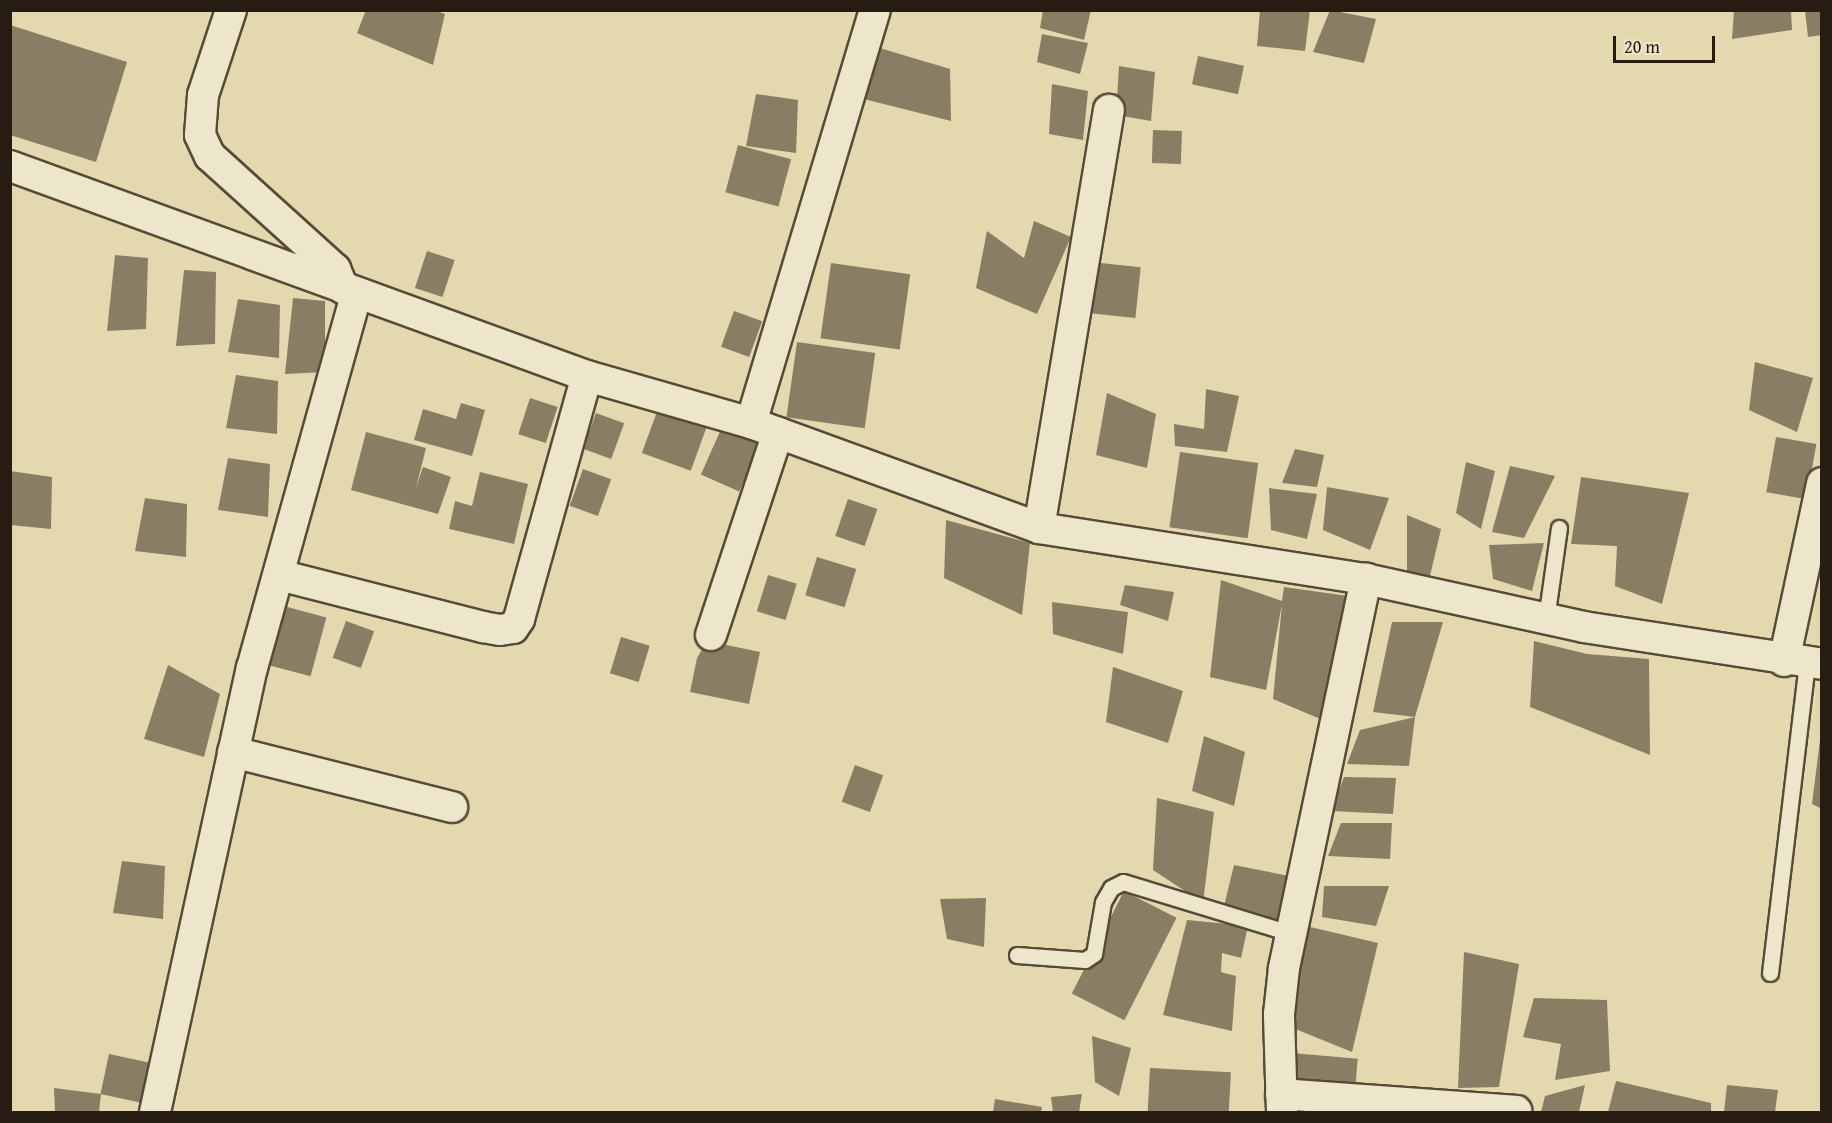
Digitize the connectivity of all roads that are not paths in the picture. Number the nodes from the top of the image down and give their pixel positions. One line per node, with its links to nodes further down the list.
1 (231, 10): 5 (street)
2 (875, 10): 7 (street)
3 (1109, 110): 9 (street)
4 (10, 166): 5 (street)
5 (350, 290): 6 (street); 11 (street)
6 (587, 376): 7 (street); 11 (street)
7 (764, 428): 9 (street); 14 (street)
8 (1821, 483): 15 (street)
9 (1039, 528): 12 (street)
10 (1559, 528): 13 (lane)
11 (279, 575): 16 (street)
12 (1366, 579): 13 (street); 18 (street)
13 (1546, 619): 15 (street)
14 (711, 635)
15 (1804, 663): 20 (lane)
16 (233, 752): 17 (street); 23 (street)
17 (452, 807)
18 (1290, 933): 19 (lane); 21 (street)
19 (1017, 955)
20 (1770, 973)
21 (1282, 1104): 22 (street)
22 (1516, 1112)
23 (155, 1113)

